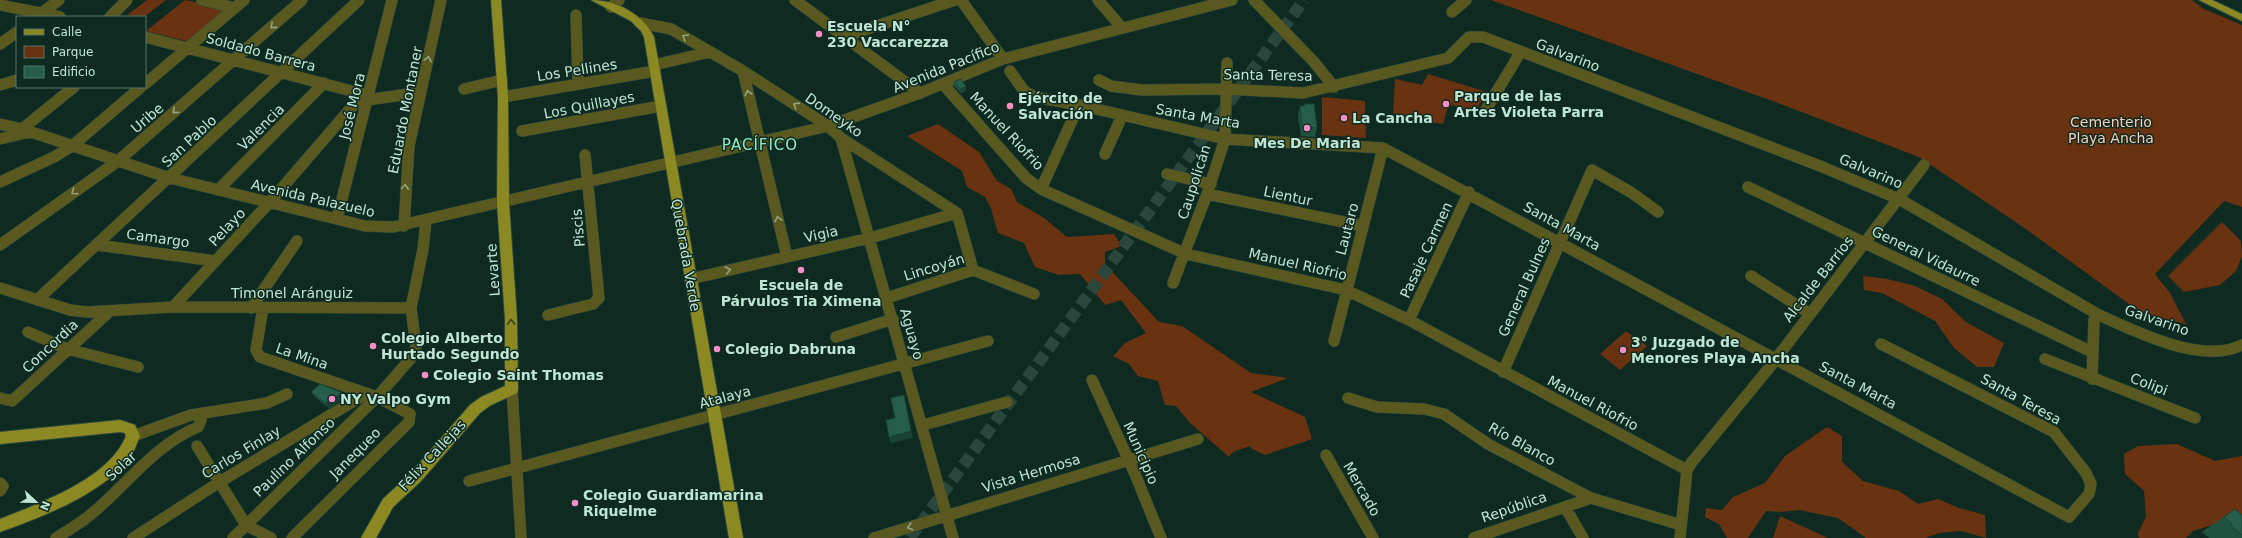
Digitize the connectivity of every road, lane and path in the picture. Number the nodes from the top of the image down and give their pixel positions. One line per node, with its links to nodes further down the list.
1 (59, 0): 24 (street)
2 (127, 0): 27 (street)
3 (202, 0): 22 (street)
4 (244, 0): 22 (street)
5 (302, 0): 40 (street, Uribe, one-way to 40)
6 (359, 0): 45 (street, San Pablo)
7 (392, 0): 61 (street, José Mora)
8 (441, 0): 59 (street, Eduardo Montaner, one-way to 8)
9 (496, 0): 47 (main road, Levarte)
10 (596, 0): 21 (main road)
11 (619, 0): 21 (street)
12 (795, 0): 34 (street)
13 (955, 0): 34 (street)
14 (961, 0): 39 (street)
15 (1098, 0): 30 (street)
16 (1232, 0): 30 (street, Avenida Pacífico)
17 (1254, 0): 54 (street)
18 (1466, 0): 23 (street)
19 (2204, 0): 28 (main road)
20 (0, 5): 24 (street)
21 (611, 7): 29 (main road)
22 (235, 8): 36 (street)
23 (1452, 12)
24 (39, 15): 26 (street)
25 (576, 15): 51 (street)
26 (50, 16)
27 (111, 16)
28 (2242, 18)
29 (640, 23): 37 (street, Domeyko, one-way to 29); 42 (main road, Quebrada Verde)
30 (1122, 28): 39 (street, Avenida Pacífico)
31 (16, 33): 35 (street)
32 (1474, 36): 38 (street, Galvarino); 54 (street, Santa Teresa)
33 (146, 37): 36 (street, Soldado Barrera)
34 (843, 37): 60 (street)
35 (0, 44)
36 (188, 48): 40 (street, Soldado Barrera); 49 (street)
37 (710, 52): 42 (street, Los Pellines); 43 (street, Domeyko)
38 (1520, 52): 65 (street); 91 (street, Galvarino)
39 (1003, 59): 52 (street, Avenida Pacífico)
40 (235, 60): 45 (street, Soldado Barrera); 79 (street, Uribe, one-way to 79)
41 (1227, 63): 58 (street, Caupolicán)
42 (654, 68): 51 (street, Los Pellines); 64 (main road, Quebrada Verde)
43 (743, 71): 68 (street, Domeyko, one-way to 43); 74 (street, one-way to 43)
44 (1010, 71): 63 (street, Santa Marta)
45 (282, 73): 50 (street, Soldado Barrera); 83 (street, San Pablo)
46 (16, 80): 53 (street)
47 (502, 80): 57 (street); 62 (main road, Levarte)
48 (1099, 80): 58 (street, Santa Teresa)
49 (146, 83)
50 (324, 83): 61 (street, Soldado Barrera); 89 (street, Valencia)
51 (578, 84): 62 (street, Los Pellines)
52 (943, 84): 60 (street, Avenida Pacífico); 87 (street, Manuel Riofrio)
53 (0, 85)
54 (1334, 87): 58 (street, Santa Teresa)
55 (73, 88): 69 (street)
56 (140, 88): 75 (street)
57 (464, 89)
58 (1225, 89): 73 (street, Caupolicán)
59 (421, 92): 61 (street); 98 (street, Eduardo Montaner, one-way to 59)
60 (920, 93): 68 (street, Avenida Pacífico)
61 (367, 96): 92 (street, Pelayo); 96 (street, José Mora)
62 (503, 96): 93 (main road, Levarte)
63 (1079, 105): 66 (street, Santa Marta); 87 (street)
64 (661, 106): 70 (street, Los Quillayes); 80 (main road, Quebrada Verde)
65 (1485, 111)
66 (1122, 116): 73 (street, Santa Marta); 77 (street)
67 (0, 124): 69 (street, Avenida Palazuelo)
68 (828, 126): 71 (street, Domeyko); 74 (street, Avenida Pacífico)
69 (26, 130): 72 (street); 75 (street, Avenida Palazuelo)
70 (522, 131)
71 (841, 138): 95 (street, Domeyko); 100 (street, Aguayo)
72 (0, 139)
73 (1225, 139): 76 (street, Santa Marta); 88 (street, Caupolicán)
74 (759, 141): 80 (street, Avenida Pacífico); 107 (street, one-way to 74)
75 (72, 146): 79 (street, Avenida Palazuelo); 84 (street)
76 (1383, 148): 90 (street, Santa Marta); 99 (street, Lautaro)
77 (1105, 154)
78 (585, 155): 85 (street, Piscis)
79 (118, 161): 83 (street, Avenida Palazuelo); 104 (street, Uribe, one-way to 104)
80 (671, 164): 85 (street, Avenida Palazuelo); 111 (main road, Quebrada Verde)
81 (1924, 165): 91 (street, Alcalde Barrios)
82 (1167, 174): 88 (street, Lientur)
83 (170, 178): 89 (street, Avenida Palazuelo); 105 (street, San Pablo)
84 (0, 182)
85 (588, 182): 93 (street, Avenida Palazuelo); 124 (street, Piscis)
86 (1748, 187): 103 (street, General Vidaurre)
87 (1041, 189): 106 (street, Manuel Riofrio)
88 (1209, 189): 99 (street, Lientur); 106 (street, Caupolicán)
89 (218, 190): 92 (street, Avenida Palazuelo)
90 (1469, 192): 102 (street, Santa Marta); 127 (street, Pasaje Carmen)
91 (1899, 199): 103 (street, Alcalde Barrios); 125 (street, Galvarino)
92 (269, 203): 96 (street, Avenida Palazuelo); 108 (street, Pelayo)
93 (502, 203): 97 (street, Avenida Palazuelo); 143 (main road, Levarte, one-way to 93)
94 (1658, 212): 102 (street, General Bulnes)
95 (957, 213): 100 (street, Vigia); 109 (street)
96 (337, 219): 98 (street, Avenida Palazuelo)
97 (426, 221): 98 (street, Avenida Palazuelo); 120 (street, Paulino Alfonso)
98 (404, 226)
99 (1363, 226): 114 (street, Lautaro)
100 (870, 238): 107 (street, Vigia); 116 (street, Aguayo)
101 (296, 241): 119 (street)
102 (1560, 243): 136 (street, Santa Marta); 140 (street, General Bulnes)
103 (1865, 243): 122 (street, Alcalde Barrios); 135 (street, General Vidaurre)
104 (0, 245)
105 (97, 245): 108 (street, Camargo); 117 (street, San Pablo)
106 (1186, 254): 112 (street, Caupolicán); 114 (street, Manuel Riofrio)
107 (787, 257): 111 (street, Vigia, one-way to 107)
108 (215, 261): 118 (street, Pelayo)
109 (973, 270): 115 (street, Lincoyán); 116 (street, Lincoyán)
110 (1751, 276): 122 (street)
111 (690, 278): 150 (main road, Quebrada Verde)
112 (1173, 283)
113 (0, 288): 117 (street, Timonel Aránguiz)
114 (1346, 290): 127 (street, Manuel Riofrio); 131 (street, Lautaro)
115 (1034, 294)
116 (887, 298): 126 (street, Aguayo)
117 (37, 300): 121 (street, Timonel Aránguiz)
118 (173, 307): 119 (street, Timonel Aránguiz); 121 (street, Timonel Aránguiz)
119 (251, 308): 120 (street, Timonel Aránguiz)
120 (411, 308): 145 (street, Paulino Alfonso)
121 (108, 312): 134 (street, Concordia)
122 (1809, 313): 136 (street, Alcalde Barrios)
123 (262, 314): 145 (street, La Mina)
124 (548, 315)
125 (2100, 315): 133 (street, Galvarino); 135 (street)
126 (893, 320): 129 (street); 138 (street, Aguayo)
127 (1410, 320): 140 (street, Manuel Riofrio)
128 (28, 332): 134 (street)
129 (836, 337)
130 (988, 341): 138 (street, Atalaya)
131 (1334, 341)
132 (1881, 344): 166 (street, Santa Teresa)
133 (2242, 345)
134 (67, 349): 139 (street); 146 (street, Concordia)
135 (2092, 352): 141 (street)
136 (1775, 358): 160 (street, Alcalde Barrios); 166 (street, Santa Marta)
137 (2045, 359): 141 (street, Colipi)
138 (905, 364): 150 (street, Atalaya); 152 (street, Aguayo)
139 (138, 367)
140 (1503, 372): 160 (street, Manuel Riofrio)
141 (2092, 379): 151 (street, Colipi)
142 (1092, 380): 158 (street, Municipio)
143 (512, 388): 159 (street, Levarte); 176 (main road, Félix Callejas)
144 (287, 394): 149 (street)
145 (372, 395): 162 (street, Carlos Finlay); 167 (street, Paulino Alfonso); 175 (street, Janequeo)
146 (0, 398)
147 (1348, 398): 163 (street, Río Blanco)
148 (1007, 402): 152 (street)
149 (199, 415): 153 (street); 171 (street, Solar)
150 (714, 416): 159 (street, Atalaya); 178 (main road, Quebrada Verde)
151 (2195, 418)
152 (923, 425): 165 (street, Aguayo)
153 (133, 436): 154 (main road); 169 (main road)
154 (0, 438)
155 (1198, 439): 158 (street, Vista Hermosa)
156 (196, 446): 162 (street)
157 (1326, 455): 181 (street, Mercado)
158 (1129, 460): 165 (street, Vista Hermosa); 180 (street, Municipio)
159 (518, 467): 161 (street, Atalaya); 177 (street, Levarte)
160 (1687, 470): 168 (street)
161 (469, 481)
162 (218, 483): 167 (street); 172 (street, Carlos Finlay)
163 (1591, 498): 164 (street, República); 168 (street, Río Blanco)
164 (1565, 507): 182 (street, República); 183 (street)
165 (947, 515): 170 (street, Vista Hermosa, one-way to 170); 179 (street, Aguayo)
166 (2069, 517)
167 (246, 525): 173 (street, Paulino Alfonso); 174 (street)
168 (1681, 525): 184 (street)
169 (0, 526)
170 (877, 537)
171 (56, 538)
172 (133, 538)
173 (233, 538)
174 (271, 538)
175 (292, 538)
176 (368, 538)
177 (521, 538)
178 (736, 538)
179 (953, 538)
180 (1161, 538)
181 (1373, 538)
182 (1474, 538)
183 (1583, 538)
184 (1680, 538)

